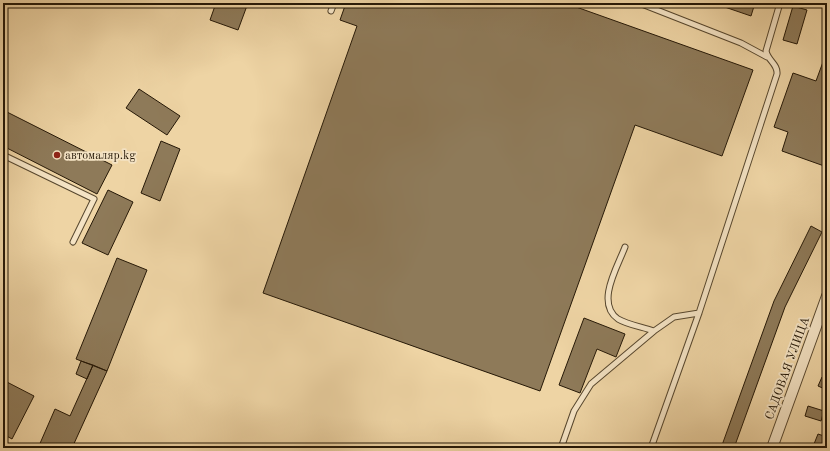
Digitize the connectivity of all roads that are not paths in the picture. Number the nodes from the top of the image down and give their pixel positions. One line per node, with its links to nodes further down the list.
1 (334, 3): 4 (lane)
2 (638, 3): 5 (lane)
3 (780, 3): 5 (lane)
4 (331, 11)
5 (767, 57): 10 (lane)
6 (3, 155): 7 (lane)
7 (73, 242)
8 (625, 247): 11 (lane)
9 (827, 296): 14 (street, САДОВАЯ УЛИЦА)
10 (699, 313): 11 (lane); 13 (lane)
11 (654, 331): 12 (lane)
12 (561, 448)
13 (651, 448)
14 (772, 448)

